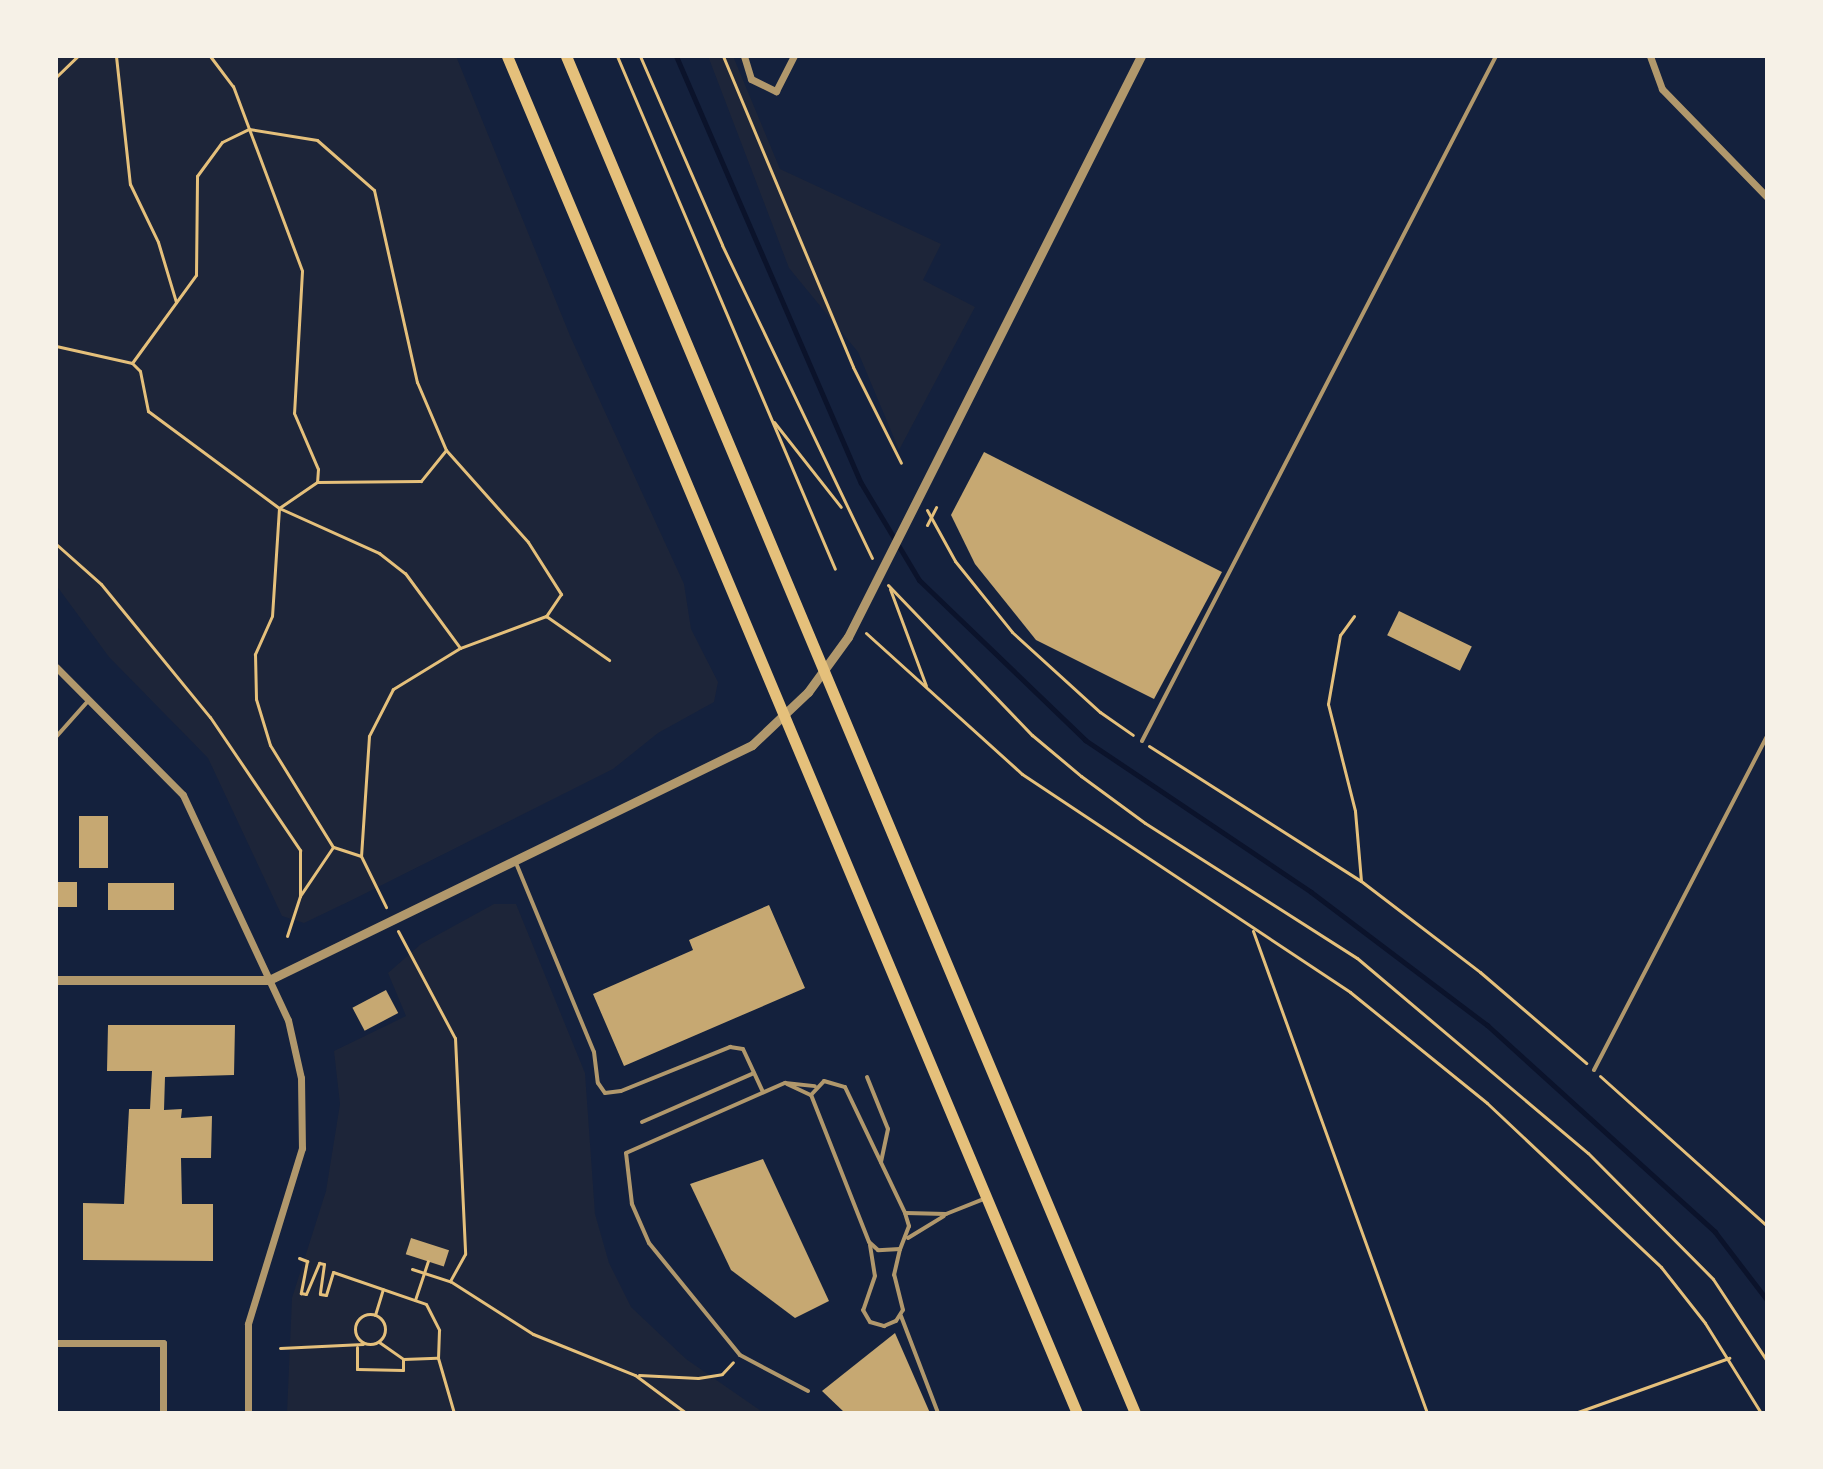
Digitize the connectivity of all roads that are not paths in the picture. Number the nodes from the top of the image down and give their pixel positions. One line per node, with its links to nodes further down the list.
1 (507, 56): 12 (main road)
2 (566, 56): 10 (main road)
3 (744, 56): 4 (street)
4 (794, 56)
5 (1141, 56): 10 (street)
6 (1496, 56): 15 (lane)
7 (1650, 56): 8 (street)
8 (1767, 197)
9 (56, 667): 11 (street)
10 (826, 672): 12 (street); 43 (main road)
11 (89, 699): 14 (lane); 18 (street)
12 (782, 715): 16 (street); 28 (main road)
13 (1767, 736): 19 (lane)
14 (56, 737)
15 (1142, 741)
16 (515, 861): 18 (street); 20 (lane)
17 (56, 980): 18 (street)
18 (269, 980): 40 (street)
19 (1594, 1070)
20 (754, 1073): 24 (lane); 26 (lane)
21 (867, 1077): 27 (lane)
22 (785, 1083): 23 (lane); 24 (lane); 25 (lane)
23 (815, 1086): 25 (lane); 27 (lane)
24 (763, 1092): 38 (lane)
25 (811, 1095): 32 (lane)
26 (642, 1122)
27 (881, 1162): 29 (lane)
28 (988, 1197): 30 (lane); 42 (main road)
29 (905, 1213): 30 (lane); 31 (lane)
30 (946, 1214): 31 (lane)
31 (907, 1239): 33 (lane)
32 (869, 1242): 33 (lane); 35 (lane)
33 (900, 1249): 34 (lane)
34 (901, 1316): 35 (lane); 36 (lane)
35 (890, 1325): 36 (lane)
36 (904, 1330): 41 (lane)
37 (56, 1343): 39 (street)
38 (808, 1391)
39 (163, 1413)
40 (248, 1413)
41 (938, 1413)
42 (1077, 1413)
43 (1135, 1413)

